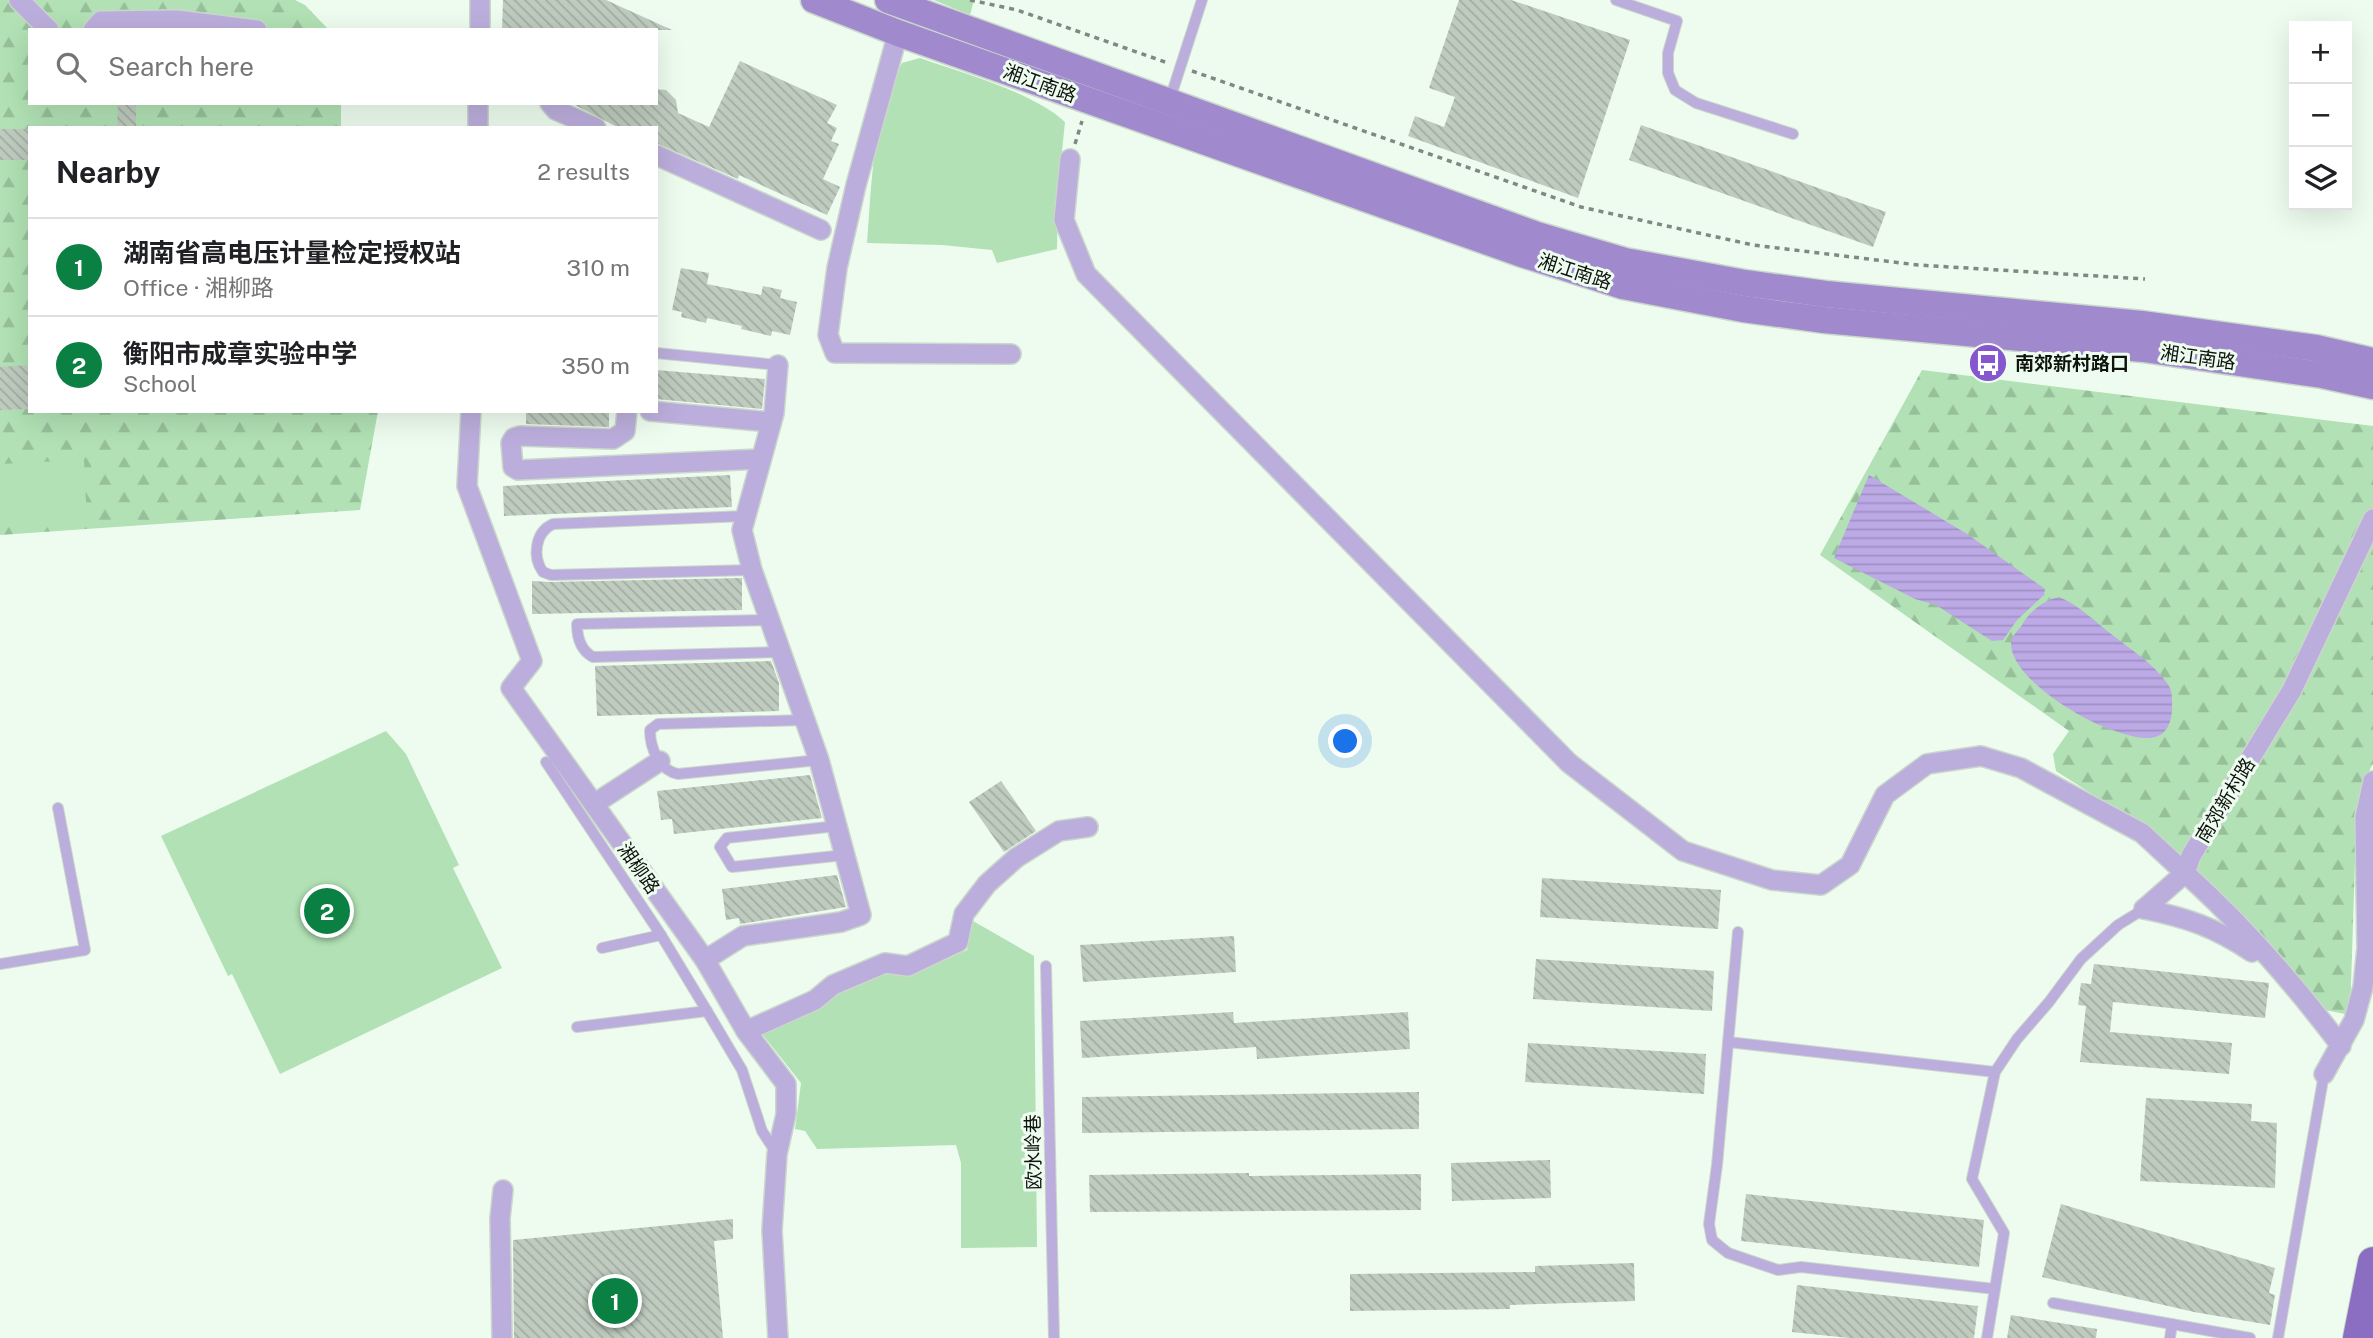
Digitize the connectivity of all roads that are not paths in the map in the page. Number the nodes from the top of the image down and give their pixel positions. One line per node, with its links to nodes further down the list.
1 (19, 0): 7 (street)
2 (480, 0): 10 (street)
3 (814, 0): 11 (main road, 湘江南路)
4 (888, 0): 12 (main road, 湘江南路)
5 (1202, 0): 12 (lane)
6 (1616, 0): 17 (lane)
7 (46, 28)
8 (95, 28): 9 (street)
9 (241, 28)
10 (480, 28)
11 (898, 33): 22 (street); 25 (main road, 湘江南路)
12 (1169, 102): 23 (main road, 湘江南路)
13 (478, 105): 15 (street)
14 (552, 105): 16 (street)
15 (478, 126)
16 (592, 126)
17 (1793, 134)
18 (658, 156): 20 (street)
19 (1070, 159): 46 (street)
20 (821, 230)
21 (658, 353): 24 (lane)
22 (1011, 354)
23 (2373, 361)
24 (778, 365): 29 (street)
25 (2373, 386)
26 (658, 412): 29 (street)
27 (471, 413): 41 (street, 湘柳路)
28 (627, 413): 30 (street)
29 (771, 422): 30 (street)
30 (761, 459): 31 (street)
31 (745, 516): 33 (street); 33 (lane)
32 (2373, 519): 46 (street, 南郊新村路)
33 (752, 570): 34 (street)
34 (770, 620): 35 (street); 35 (lane)
35 (781, 652): 36 (street)
36 (806, 720): 37 (street); 38 (lane)
37 (819, 760): 38 (lane); 43 (street)
38 (660, 761): 41 (street)
39 (546, 762): 49 (lane)
40 (2373, 781): 59 (street)
41 (594, 804): 51 (street, 湘柳路)
42 (58, 808): 52 (lane)
43 (837, 826): 45 (street); 45 (lane)
44 (1088, 827): 57 (street)
45 (845, 855): 51 (street)
46 (2185, 873): 47 (street); 53 (street)
47 (2144, 909): 53 (street); 60 (lane)
48 (1738, 932): 58 (lane)
49 (661, 935): 50 (lane); 55 (lane)
50 (602, 948)
51 (705, 960): 57 (street, 湘柳路)
52 (0, 964)
53 (2272, 964): 59 (street)
54 (1046, 966): 70 (lane, 欧水岭巷)
55 (707, 1011): 56 (lane); 62 (lane)
56 (577, 1027)
57 (747, 1031): 62 (street, 湘柳路)
58 (1728, 1042): 60 (lane); 65 (lane)
59 (2341, 1046): 61 (street)
60 (1995, 1072): 65 (lane)
61 (2324, 1074): 74 (lane)
62 (777, 1154): 69 (street, 湘柳路)
63 (503, 1190): 68 (street)
64 (2373, 1262): 75 (main road)
65 (1995, 1289): 71 (lane)
66 (2053, 1303): 67 (lane)
67 (2172, 1324): 72 (lane); 73 (lane)
68 (502, 1338)
69 (778, 1338)
70 (1054, 1338)
71 (1987, 1338)
72 (2170, 1338)
73 (2250, 1338)
74 (2278, 1338)
75 (2358, 1338)

